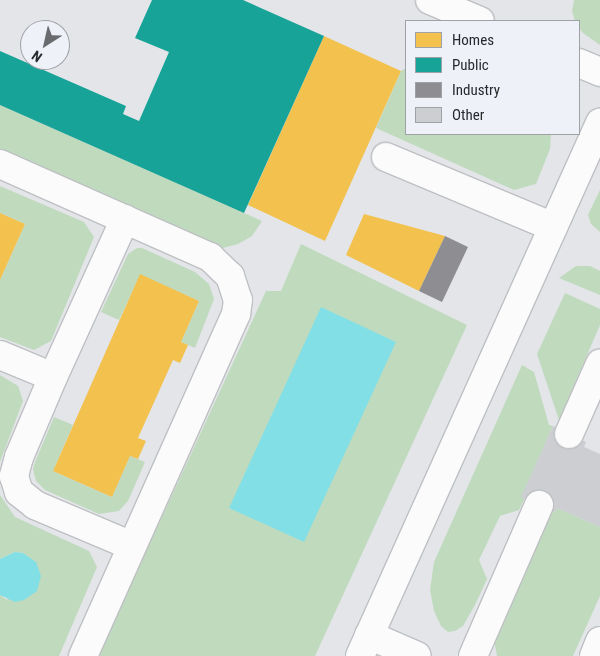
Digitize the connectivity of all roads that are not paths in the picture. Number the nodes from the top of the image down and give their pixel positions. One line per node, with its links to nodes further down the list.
1 (430, 0): 2 (lane)
2 (478, 20)
3 (580, 63): 4 (lane)
4 (600, 72)
5 (600, 123): 9 (lane)
6 (386, 157): 9 (lane)
7 (0, 164): 8 (lane)
8 (125, 219): 12 (lane); 15 (lane)
9 (553, 228): 17 (lane)
10 (0, 355): 12 (lane)
11 (600, 364): 13 (lane)
12 (53, 377): 15 (lane)
13 (569, 434)
14 (539, 505): 20 (lane)
15 (132, 546): 18 (lane)
16 (600, 641): 21 (lane)
17 (365, 646): 19 (lane)
18 (83, 656)
19 (417, 656)
20 (473, 656)
21 (594, 656)

